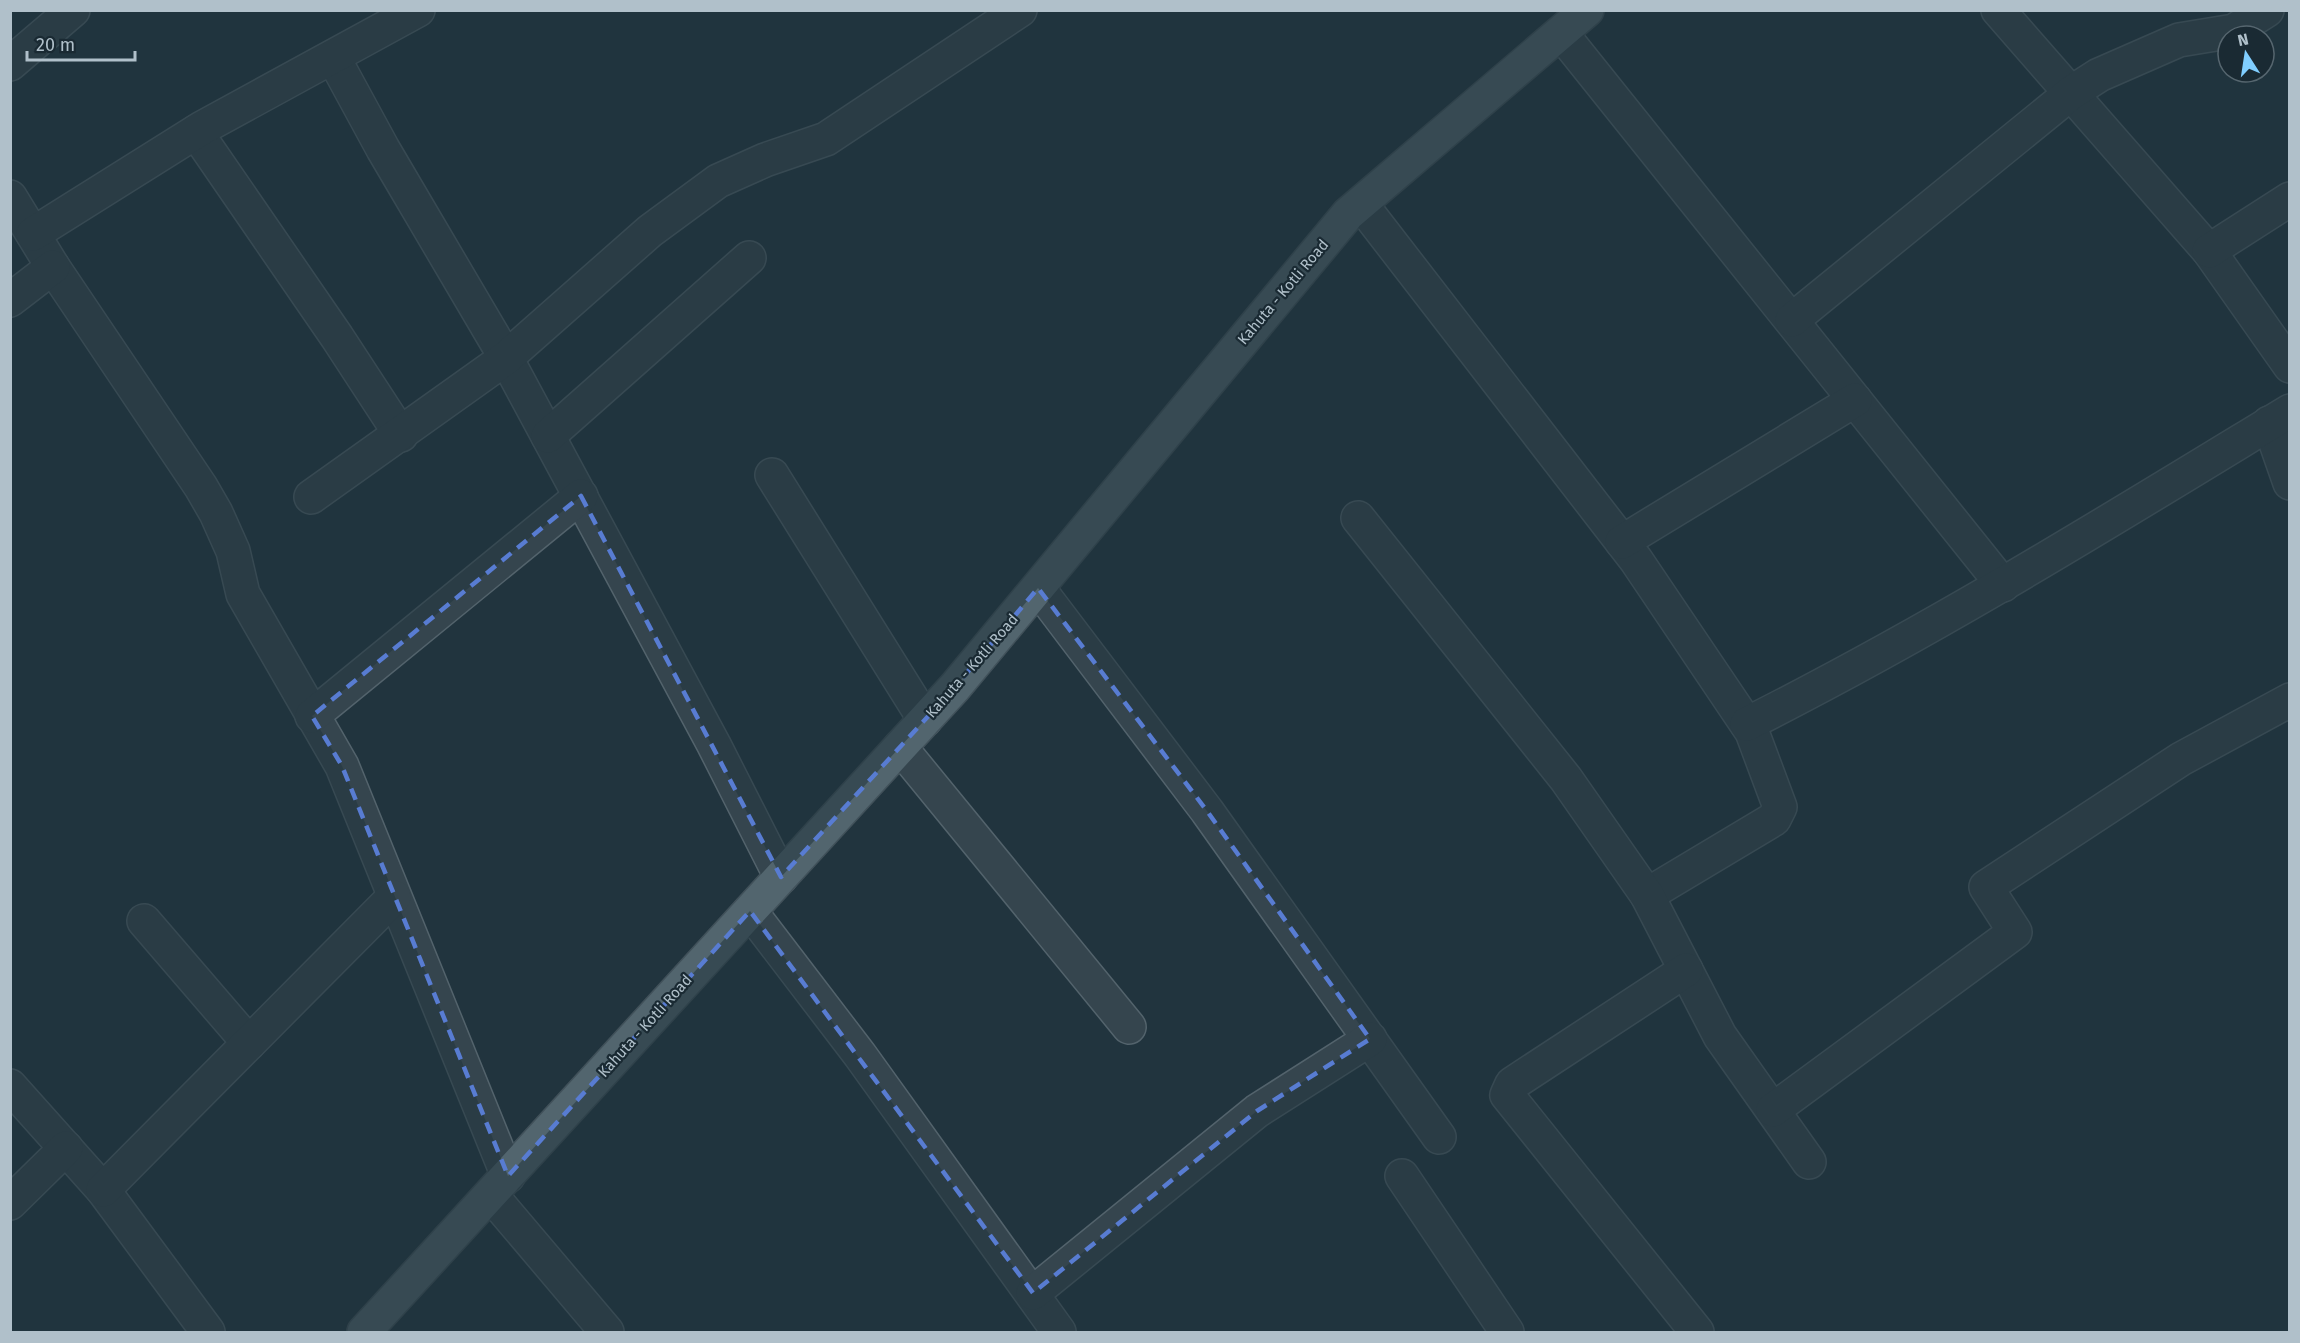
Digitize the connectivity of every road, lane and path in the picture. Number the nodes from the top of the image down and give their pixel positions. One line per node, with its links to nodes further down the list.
1 (74, 10): 9 (street)
2 (418, 10): 8 (street)
3 (1020, 10): 21 (street)
4 (1587, 10): 7 (main road, Kahuta - Kotli Road)
5 (1998, 10): 10 (street)
6 (2267, 10): 10 (street)
7 (1561, 33): 14 (main road, Kahuta - Kotli Road); 20 (street)
8 (333, 57): 11 (street); 21 (street)
9 (10, 64)
10 (2071, 93): 16 (street); 20 (street)
11 (196, 132): 15 (street); 25 (street)
12 (10, 197): 15 (street)
13 (2289, 199): 16 (street)
14 (1361, 204): 32 (street); 34 (main road, Kahuta - Kotli Road)
15 (33, 234): 18 (street)
16 (2209, 251): 22 (street)
17 (749, 258): 26 (street)
18 (53, 267): 19 (street); 36 (street)
19 (10, 300)
20 (1792, 320): 23 (street)
21 (506, 358): 25 (street); 26 (street)
22 (2289, 366)
23 (1855, 400): 32 (street); 33 (street)
24 (2279, 417): 28 (street); 33 (street)
25 (401, 435): 30 (street)
26 (548, 436): 29 (street)
27 (772, 475): 37 (street)
28 (2289, 483)
29 (580, 496): 36 (street); 40 (street)
30 (311, 497)
31 (1358, 518): 41 (street)
32 (1623, 543): 38 (street)
33 (2003, 585): 38 (street)
34 (1038, 588): 37 (main road, Kahuta - Kotli Road); 47 (street)
35 (2289, 700): 50 (street)
36 (312, 716): 42 (street)
37 (925, 720): 39 (main road, Kahuta - Kotli Road)
38 (1747, 724): 41 (street)
39 (900, 747): 40 (main road, Kahuta - Kotli Road); 46 (street)
40 (781, 877): 43 (main road, Kahuta - Kotli Road)
41 (1647, 895): 45 (street)
42 (394, 897): 48 (street); 55 (street)
43 (750, 911): 55 (main road, Kahuta - Kotli Road); 58 (street)
44 (144, 921): 48 (street)
45 (1686, 970): 50 (street); 64 (street)
46 (1129, 1027)
47 (1370, 1039): 51 (street); 58 (street)
48 (249, 1043): 56 (street)
49 (10, 1086): 52 (street)
50 (1773, 1110): 53 (street)
51 (1439, 1137)
52 (66, 1148): 56 (street); 57 (street)
53 (1809, 1162)
54 (1402, 1176): 63 (street)
55 (500, 1185): 60 (main road, Kahuta - Kotli Road); 61 (street)
56 (103, 1190): 59 (street)
57 (10, 1203)
58 (1033, 1293): 62 (street)
59 (208, 1332)
60 (364, 1332)
61 (607, 1332)
62 (1059, 1332)
63 (1507, 1332)
64 (1697, 1332)

